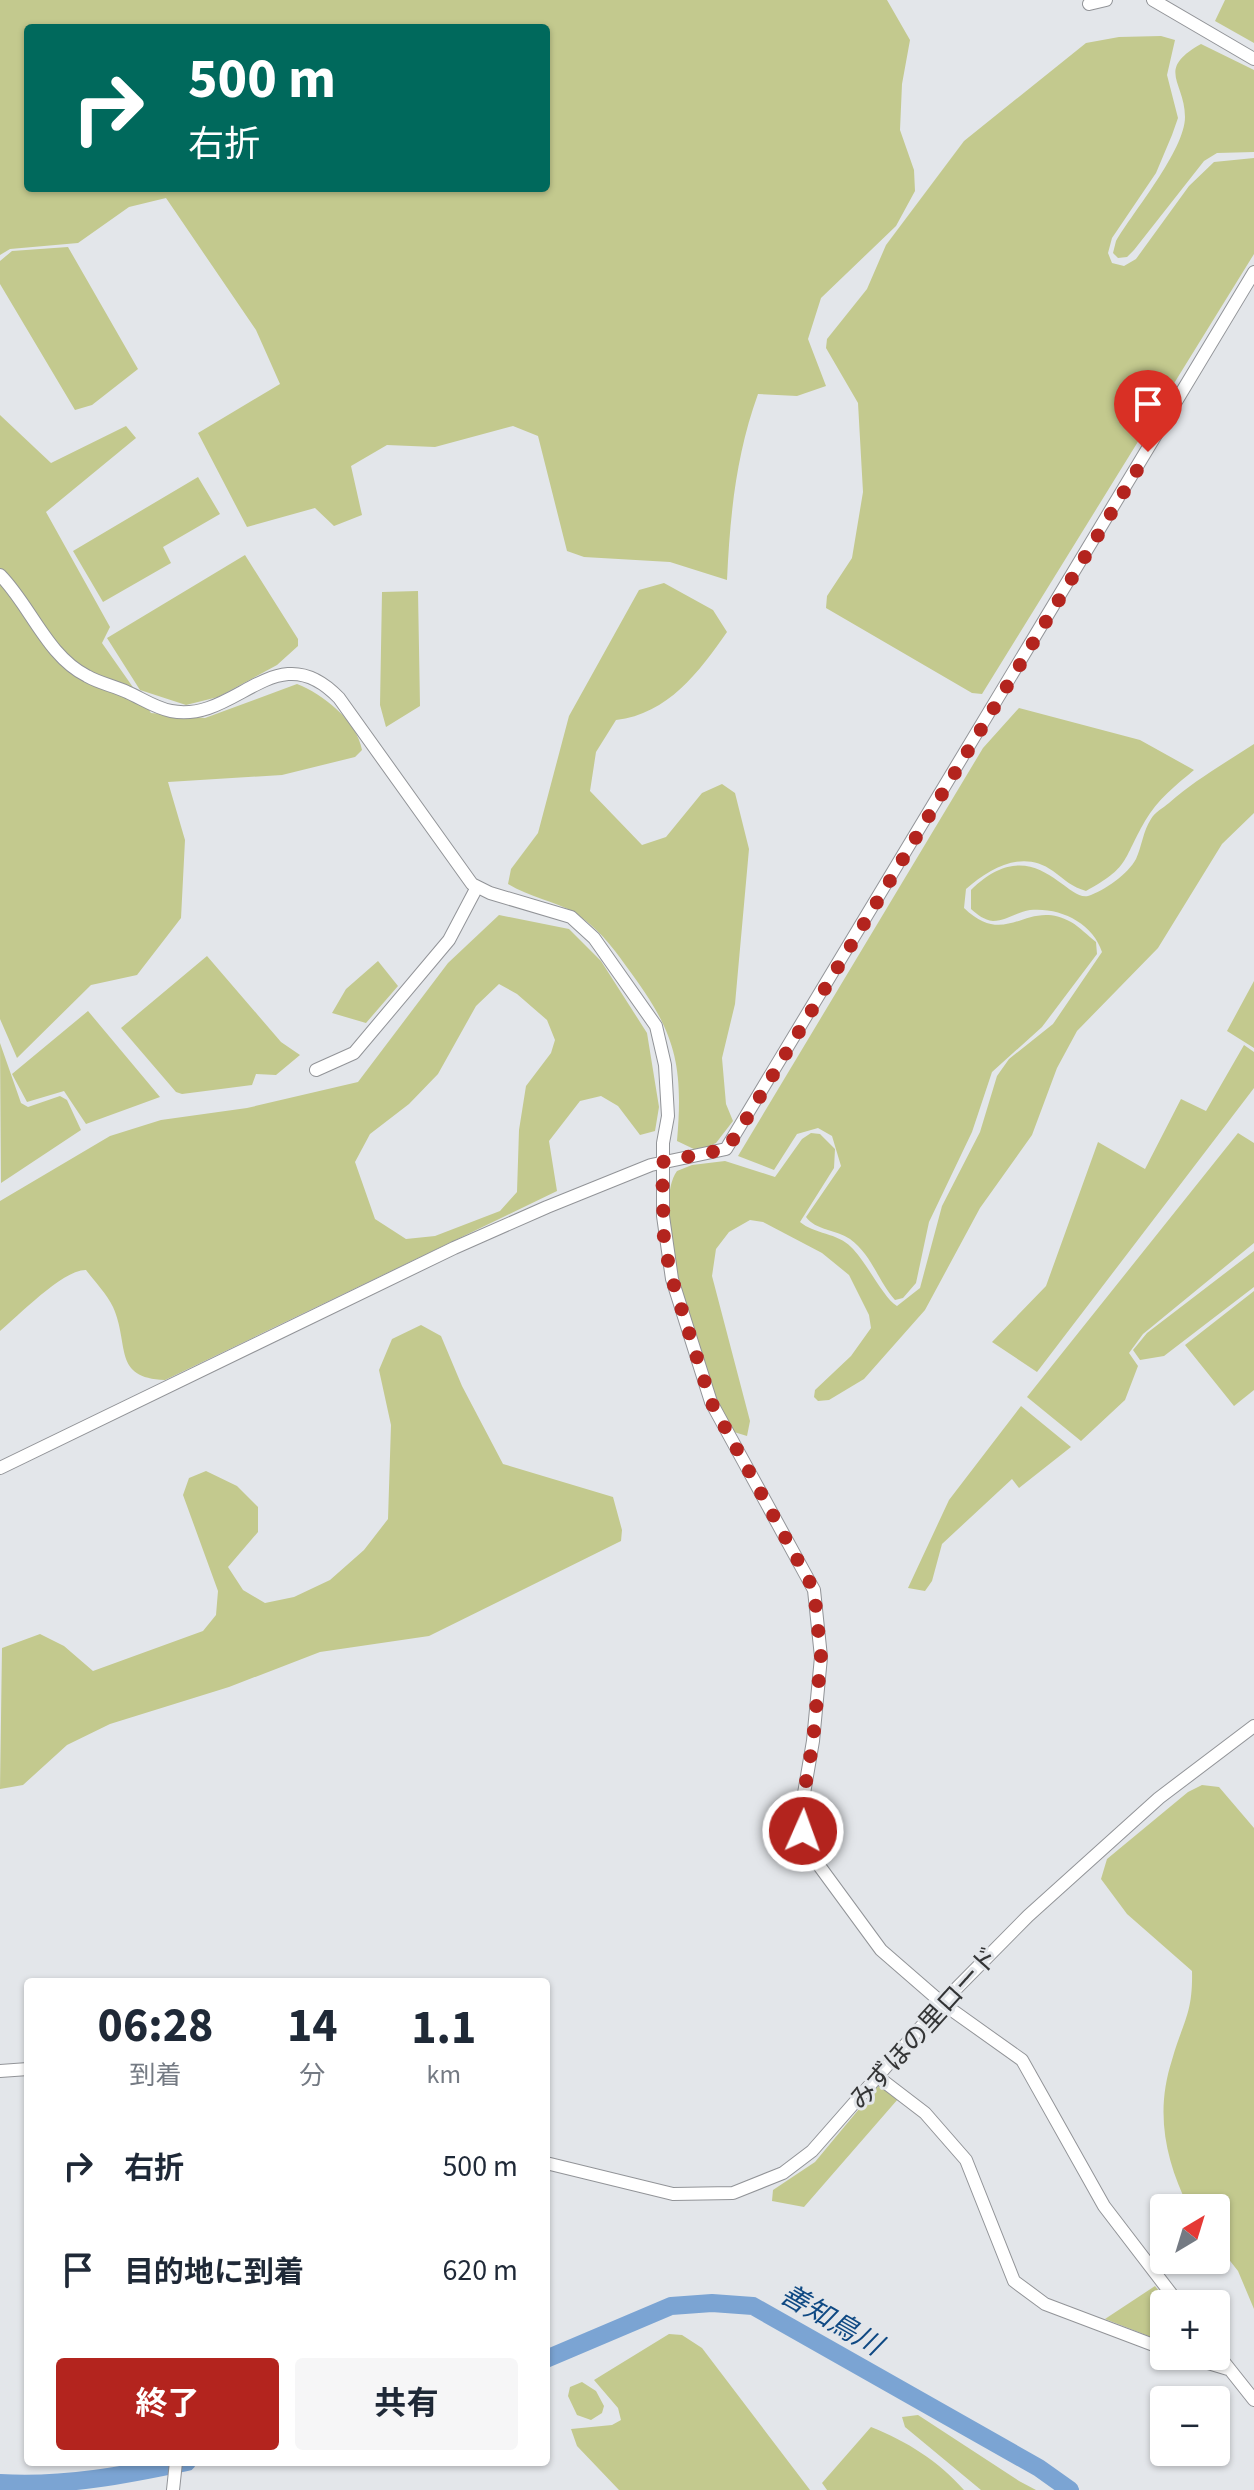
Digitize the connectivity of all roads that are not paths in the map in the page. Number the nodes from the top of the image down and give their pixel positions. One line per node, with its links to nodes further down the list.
1 (1106, 0): 3 (street)
2 (1153, 0): 4 (street)
3 (1089, 4)
4 (1254, 59)
5 (1254, 272): 9 (street)
6 (0, 575): 7 (street)
7 (477, 887): 8 (street); 9 (street)
8 (316, 1070)
9 (662, 1162): 10 (street); 12 (street)
10 (0, 1468)
11 (1254, 1726): 12 (street, みずほの里ロード)
12 (942, 2003): 15 (street, みずほの里ロード); 17 (street)
13 (24, 2069): 14 (street)
14 (0, 2071)
15 (878, 2077): 16 (street, みずほの里ロード); 18 (street)
16 (550, 2164)
17 (1168, 2290)
18 (1150, 2344)
19 (1230, 2370): 20 (street)
20 (1254, 2400)
21 (176, 2466): 22 (street)
22 (173, 2489)

